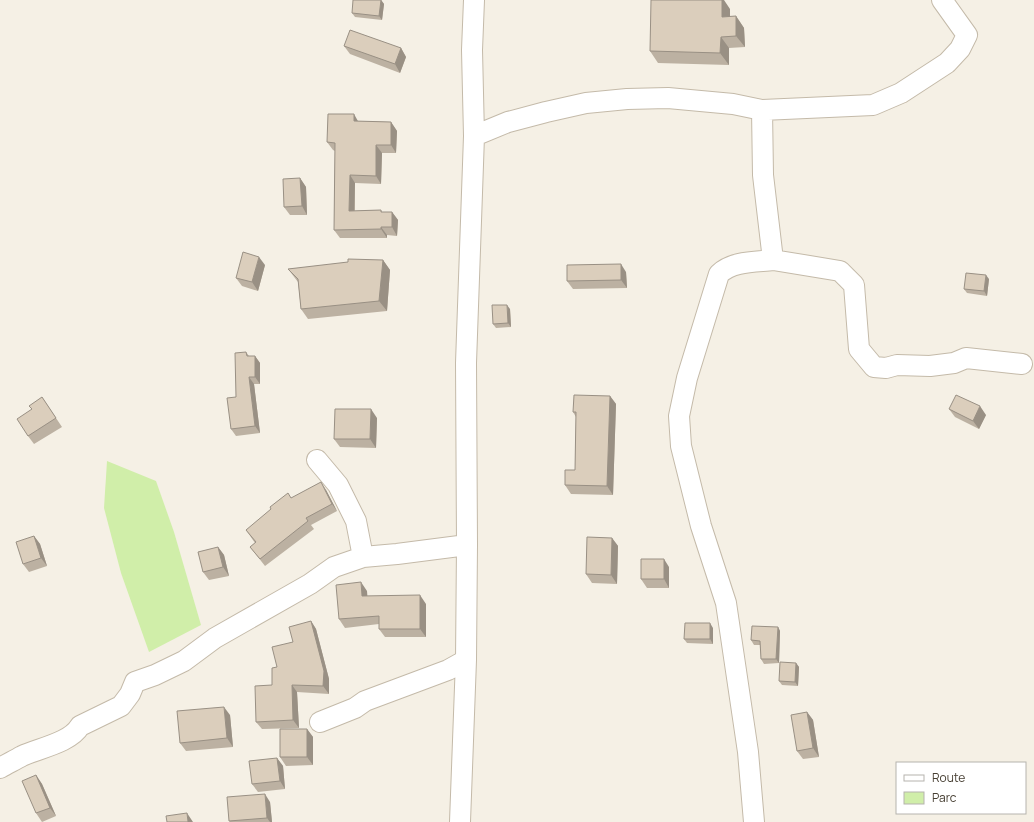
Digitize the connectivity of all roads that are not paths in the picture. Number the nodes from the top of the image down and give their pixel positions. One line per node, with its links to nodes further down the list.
1 (474, 0): 4 (street)
2 (942, 0): 3 (street)
3 (762, 110): 4 (street); 5 (street)
4 (474, 136): 8 (street)
5 (773, 260): 6 (street); 14 (street)
6 (1022, 364)
7 (316, 460): 9 (street)
8 (467, 545): 9 (street); 10 (street)
9 (363, 556): 12 (street)
10 (466, 660): 11 (street); 13 (street)
11 (320, 722)
12 (0, 768)
13 (460, 822)
14 (754, 822)

